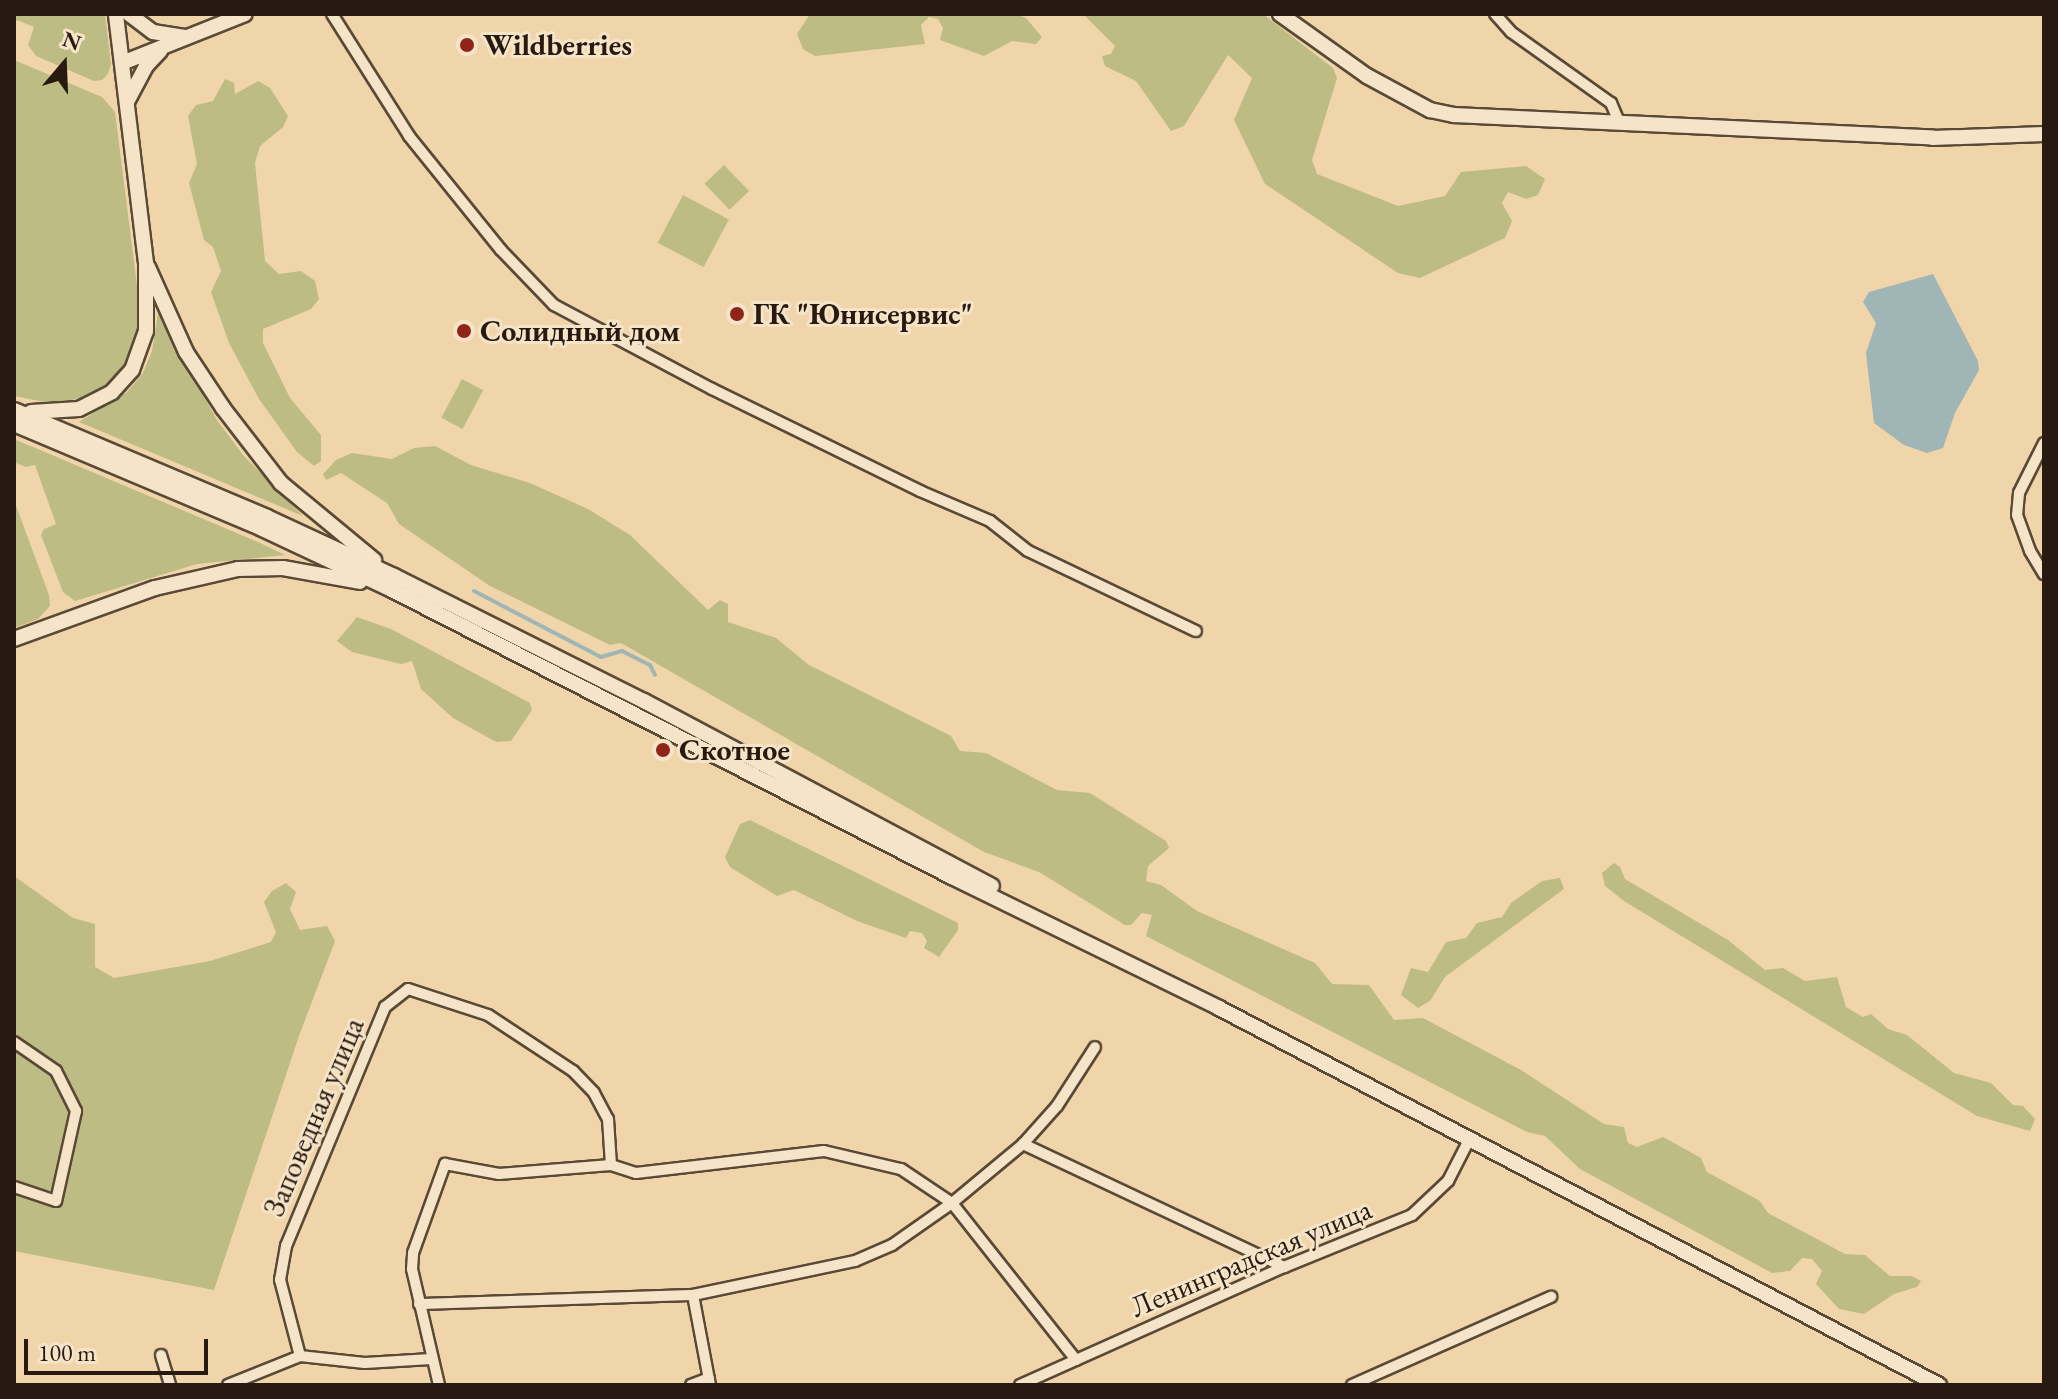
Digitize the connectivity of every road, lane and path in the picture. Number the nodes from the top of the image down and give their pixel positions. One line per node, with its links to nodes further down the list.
1 (116, 14): 9 (main road)
2 (129, 14): 7 (main road)
3 (245, 14): 7 (main road)
4 (332, 14): 18 (street)
5 (1280, 14): 11 (main road)
6 (1495, 14): 11 (street)
7 (190, 37): 8 (main road)
8 (163, 47): 9 (main road); 10 (main road)
9 (122, 63): 10 (main road)
10 (128, 101): 13 (main road)
11 (1620, 124): 12 (main road)
12 (2044, 134)
13 (146, 263): 14 (main road); 17 (main road)
14 (16, 415): 17 (main road)
15 (2044, 443): 16 (street)
16 (2044, 574)
17 (393, 583): 19 (main road); 22 (main road)
18 (1196, 631)
19 (14, 639)
20 (14, 1042): 25 (street)
21 (1095, 1047): 23 (street)
22 (1470, 1138): 27 (street, Ленинградская улица); 42 (main road)
23 (1023, 1144): 26 (street); 27 (street)
24 (611, 1165): 26 (street); 30 (street); 32 (street, Заповедная улица)
25 (14, 1187)
26 (952, 1203): 28 (street); 34 (street)
27 (1284, 1267): 34 (street, Ленинградская улица)
28 (693, 1295): 30 (street); 35 (street)
29 (1551, 1297): 41 (street)
30 (419, 1304): 33 (street)
31 (161, 1355): 36 (street)
32 (300, 1356): 33 (street); 37 (street)
33 (431, 1359): 38 (street)
34 (1076, 1360): 40 (street, Ленинградская улица)
35 (710, 1382): 39 (street)
36 (170, 1385)
37 (228, 1385)
38 (439, 1385)
39 (691, 1385)
40 (1020, 1385)
41 (1352, 1385)
42 (1939, 1385)

